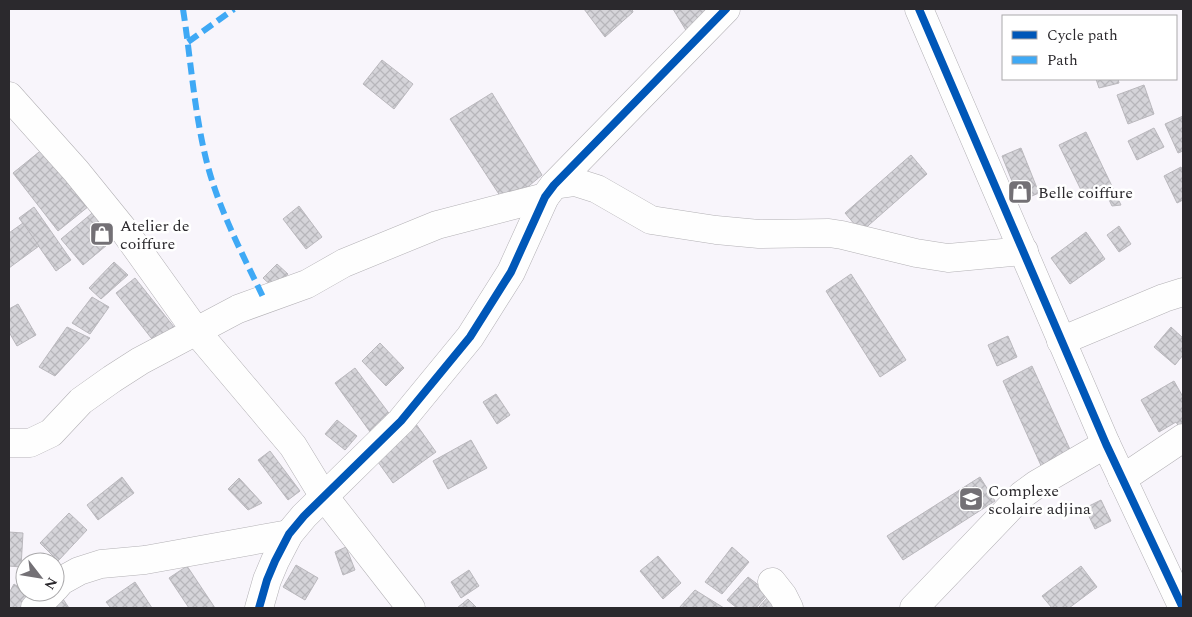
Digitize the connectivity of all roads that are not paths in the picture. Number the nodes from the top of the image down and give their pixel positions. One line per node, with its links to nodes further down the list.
1 (726, 9): 4 (street)
2 (919, 9): 5 (street)
3 (9, 96): 7 (street)
4 (550, 191): 5 (street); 7 (street); 13 (street)
5 (1024, 251): 8 (street)
6 (1183, 292): 8 (street)
7 (196, 331): 10 (street); 13 (street)
8 (1061, 341): 11 (street)
9 (1183, 438): 12 (street)
10 (9, 443)
11 (1106, 444): 12 (street); 20 (street)
12 (1122, 479): 21 (street)
13 (323, 495): 14 (street); 18 (street)
14 (289, 534): 15 (street); 17 (street)
15 (65, 580)
16 (772, 582): 19 (street)
17 (259, 608)
18 (411, 608)
19 (790, 608)
20 (914, 608)
21 (1183, 608)

